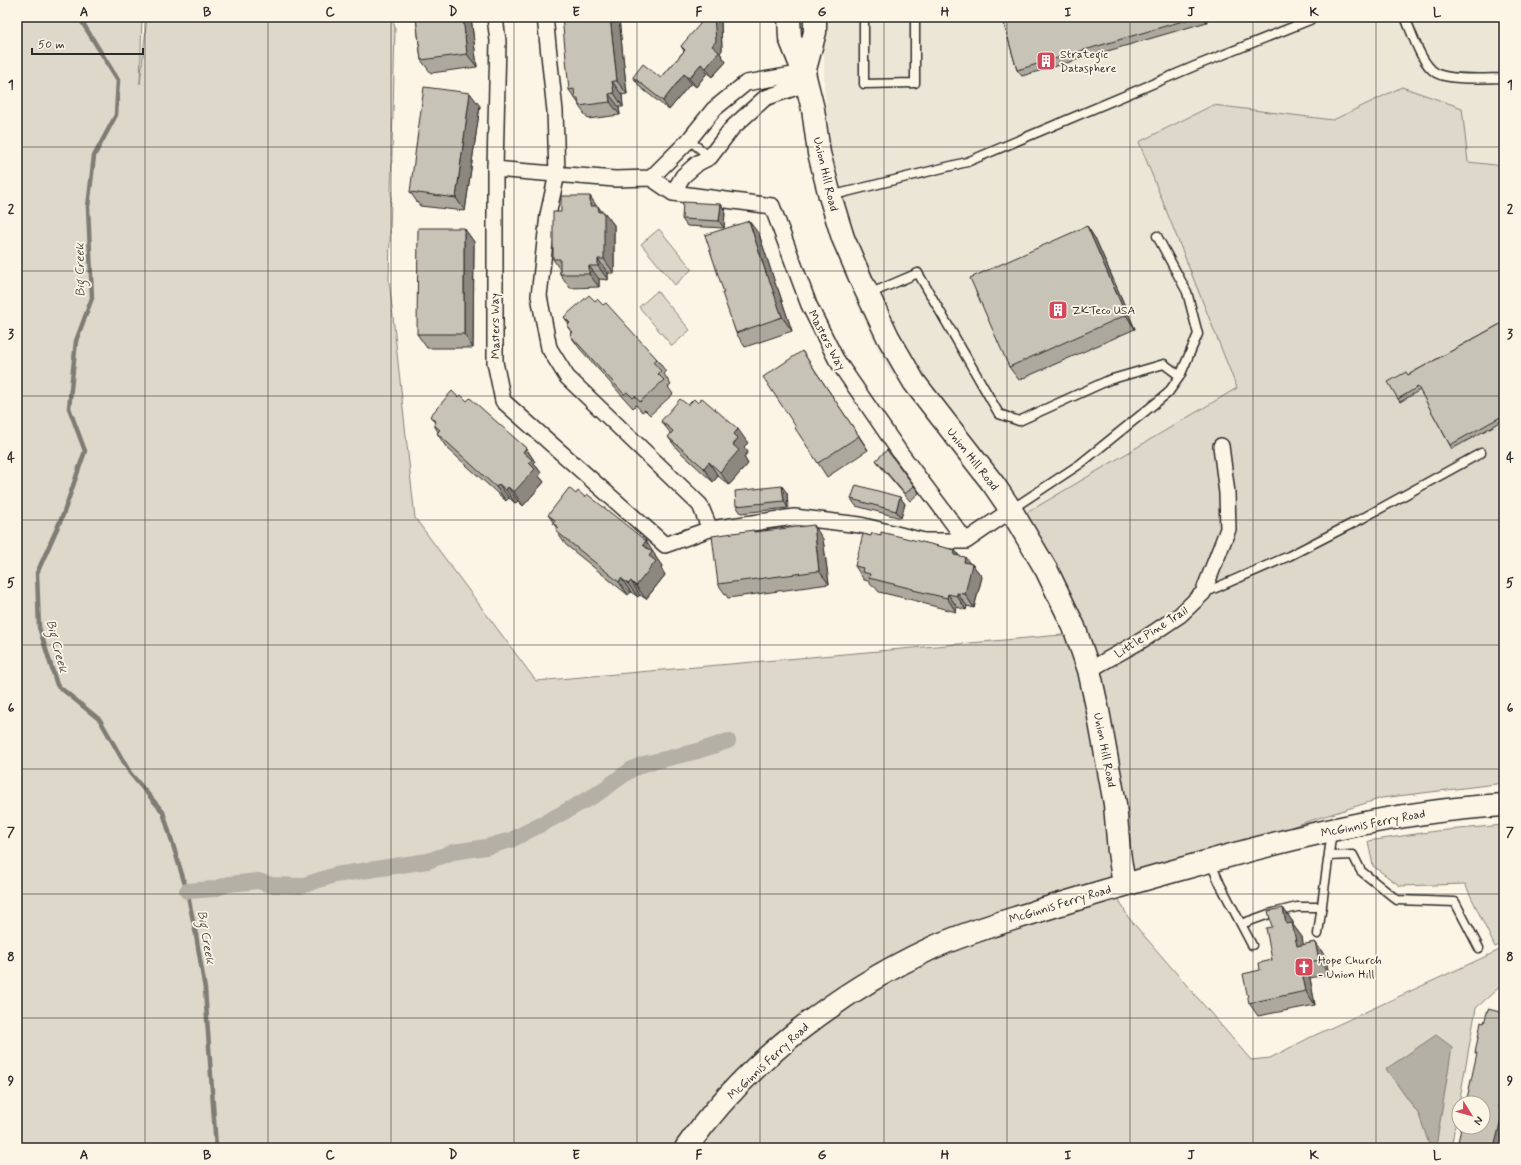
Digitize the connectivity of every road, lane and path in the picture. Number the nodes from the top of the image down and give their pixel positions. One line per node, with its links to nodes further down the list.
1 (495, 17): 15 (street)
2 (545, 17): 16 (street)
3 (789, 17): 9 (street, Union Hill Road)
4 (815, 17): 9 (street)
5 (864, 17): 6 (lane)
6 (915, 17)
7 (1405, 17): 10 (lane)
8 (1310, 20): 19 (lane)
9 (805, 78): 11 (street); 12 (street); 19 (street, Union Hill Road)
10 (1504, 78)
11 (746, 83): 12 (street); 13 (street)
12 (765, 98): 14 (street)
13 (689, 140): 14 (lane); 17 (street)
14 (710, 157): 18 (street)
15 (495, 169): 16 (street); 26 (street, Masters Way)
16 (557, 174): 17 (street); 26 (street)
17 (651, 178): 18 (street, Masters Way)
18 (673, 193): 27 (street, Masters Way)
19 (830, 196): 21 (street, Union Hill Road)
20 (1157, 236): 22 (lane)
21 (868, 295): 22 (lane); 25 (street, Union Hill Road)
22 (1180, 376): 25 (lane)
23 (1221, 446): 28 (street, Little Pine Trail)
24 (1481, 453): 28 (lane)
25 (1011, 510): 27 (street); 29 (street, Union Hill Road)
26 (710, 528): 27 (street, Masters Way)
27 (966, 541)
28 (1203, 593): 29 (street, Little Pine Trail)
29 (1089, 670): 34 (street, Union Hill Road)
30 (1504, 805): 31 (street, McGinnis Ferry Road)
31 (1332, 830): 32 (lane); 33 (street, McGinnis Ferry Road)
32 (1329, 856): 35 (lane); 39 (lane)
33 (1210, 861): 34 (street, McGinnis Ferry Road); 36 (lane)
34 (1124, 885): 40 (street, McGinnis Ferry Road)
35 (1322, 907): 36 (lane); 37 (lane)
36 (1241, 924): 38 (lane)
37 (1318, 934)
38 (1252, 945)
39 (1479, 948)
40 (686, 1148)

